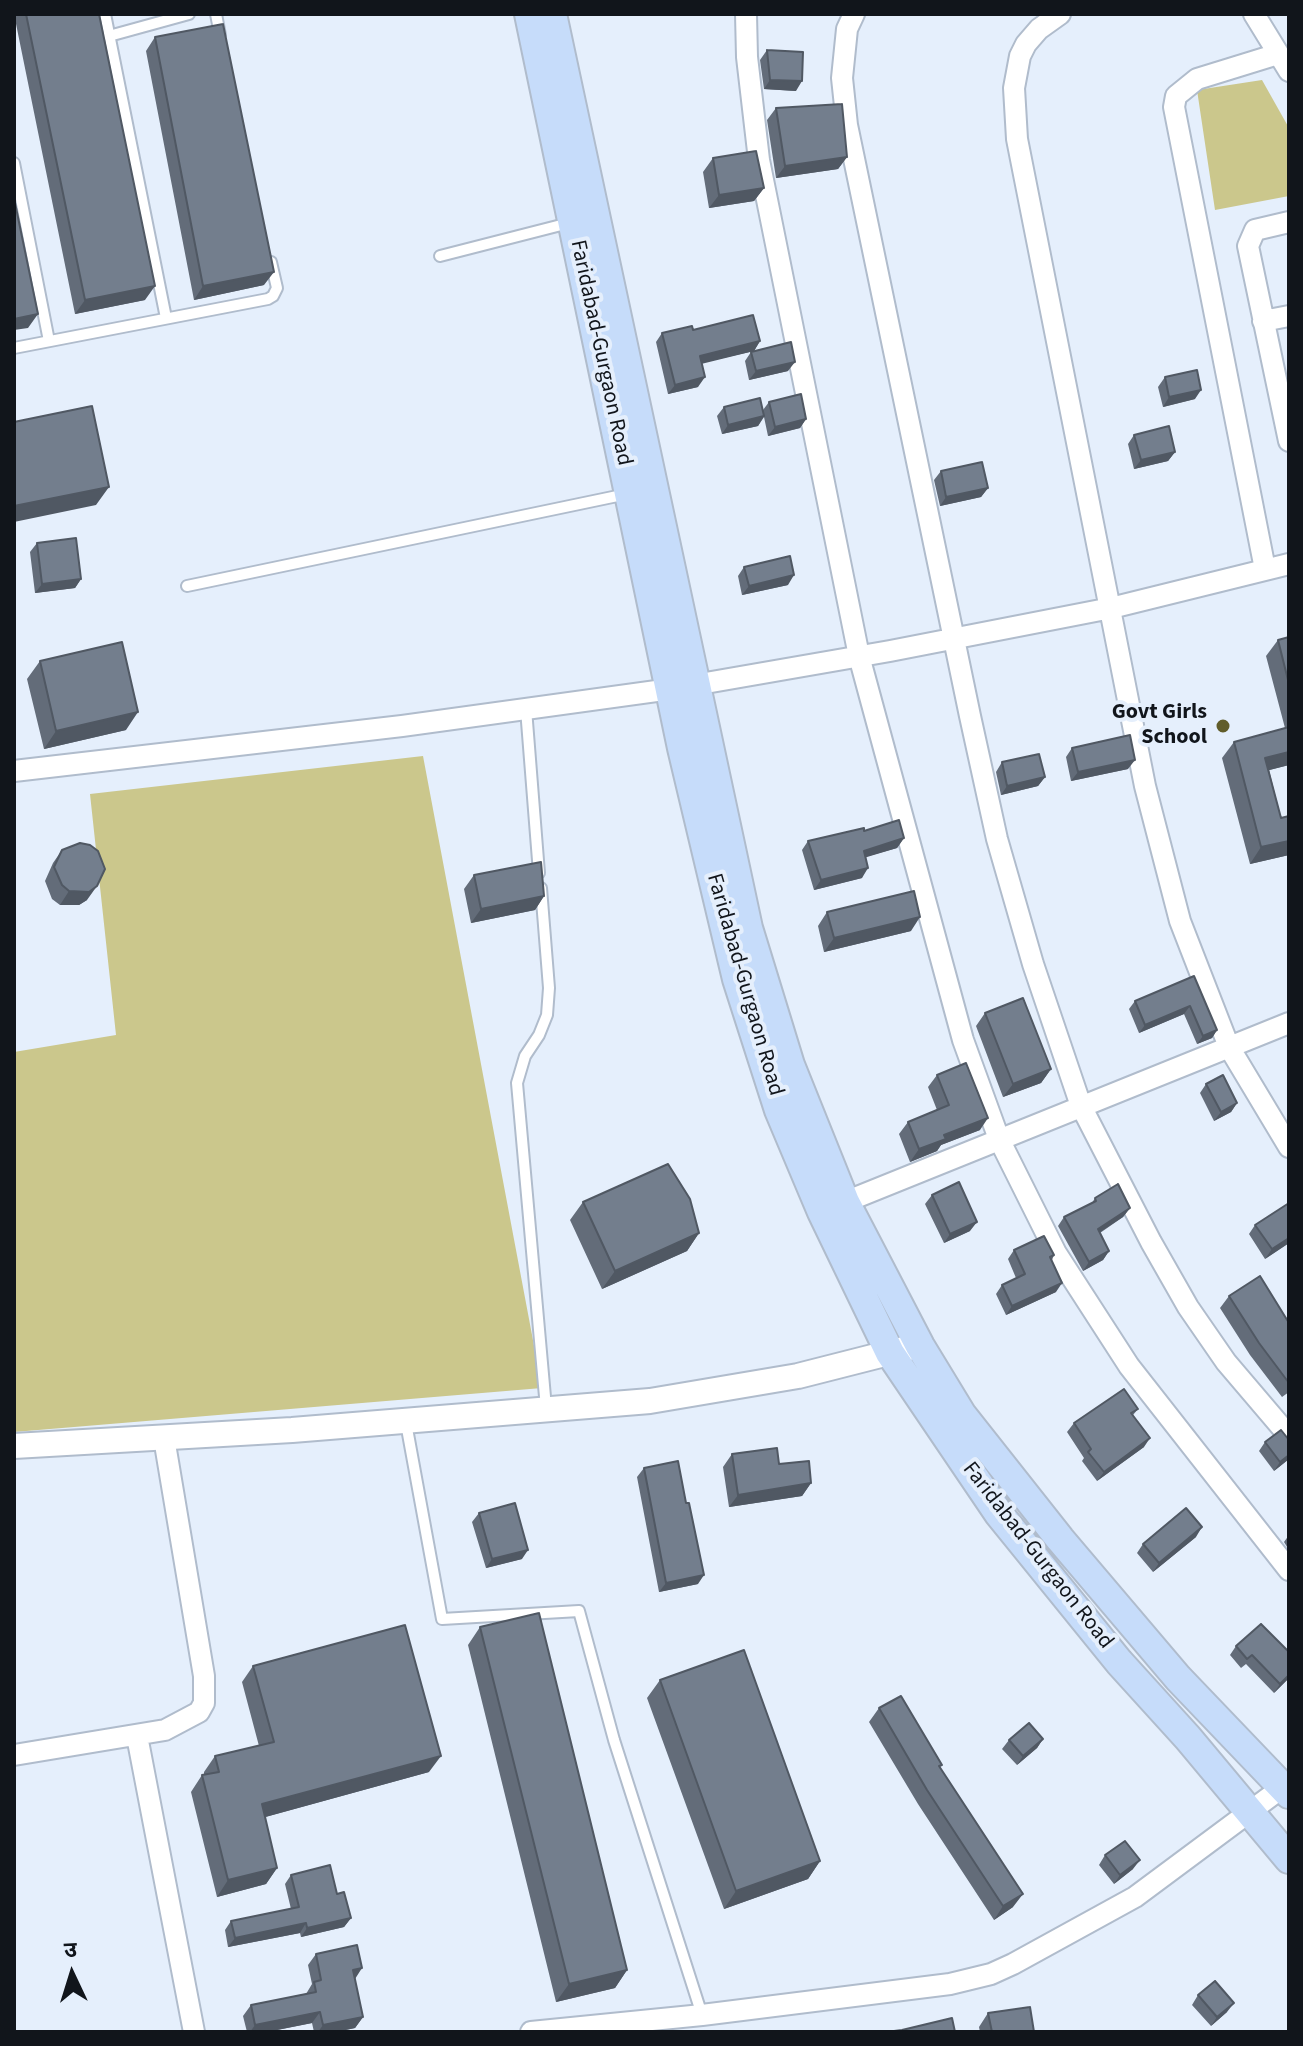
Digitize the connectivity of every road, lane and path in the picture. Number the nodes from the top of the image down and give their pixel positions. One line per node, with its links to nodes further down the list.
1 (105, 14): 10 (lane)
2 (189, 14): 10 (lane)
3 (216, 14): 11 (lane)
4 (529, 14): 15 (main road, Faridabad-Gurgaon Road)
5 (552, 14): 33 (main road, Faridabad-Gurgaon Road)
6 (746, 14): 32 (street)
7 (854, 14): 31 (street)
8 (1060, 14): 30 (street)
9 (1254, 14): 12 (street)
10 (109, 36): 19 (lane)
11 (222, 44)
12 (1284, 62): 28 (street)
13 (14, 163): 21 (lane)
14 (1289, 222): 20 (street)
15 (559, 226): 17 (lane); 26 (main road, Faridabad-Gurgaon Road)
16 (268, 251): 19 (lane)
17 (440, 256)
18 (1289, 316): 20 (street)
19 (166, 318): 21 (lane)
20 (1263, 321): 23 (street)
21 (49, 341): 22 (lane)
22 (14, 348)
23 (1281, 366): 24 (street)
24 (1286, 414): 25 (street)
25 (1289, 441)
26 (629, 493): 29 (lane); 33 (main road, Faridabad-Gurgaon Road)
27 (1289, 564): 28 (street)
28 (1265, 569): 30 (street)
29 (187, 586)
30 (1111, 608): 31 (street); 37 (street)
31 (954, 637): 32 (street); 38 (street)
32 (859, 656): 33 (street); 39 (street)
33 (683, 687): 34 (street); 41 (main road, Faridabad-Gurgaon Road); 43 (main road, Faridabad-Gurgaon Road)
34 (526, 709): 35 (street); 44 (lane)
35 (14, 771)
36 (1289, 1023): 37 (street)
37 (1229, 1047): 38 (street); 40 (street)
38 (1081, 1106): 39 (street); 46 (street)
39 (999, 1139): 41 (street); 49 (street)
40 (1289, 1147)
41 (845, 1202): 42 (main road, Faridabad-Gurgaon Road)
42 (920, 1346): 43 (street); 52 (main road, Faridabad-Gurgaon Road)
43 (890, 1353): 44 (street); 53 (main road, Faridabad-Gurgaon Road)
44 (546, 1410): 45 (street)
45 (406, 1421): 47 (street); 55 (lane)
46 (1289, 1436)
47 (164, 1438): 48 (street); 50 (street)
48 (14, 1446)
49 (1289, 1570)
50 (137, 1736): 51 (street); 56 (street)
51 (14, 1755)
52 (1286, 1791): 53 (street)
53 (1250, 1812): 54 (main road, Faridabad-Gurgaon Road); 55 (street)
54 (1289, 1859)
55 (704, 2024): 57 (street)
56 (194, 2032)
57 (531, 2032)

